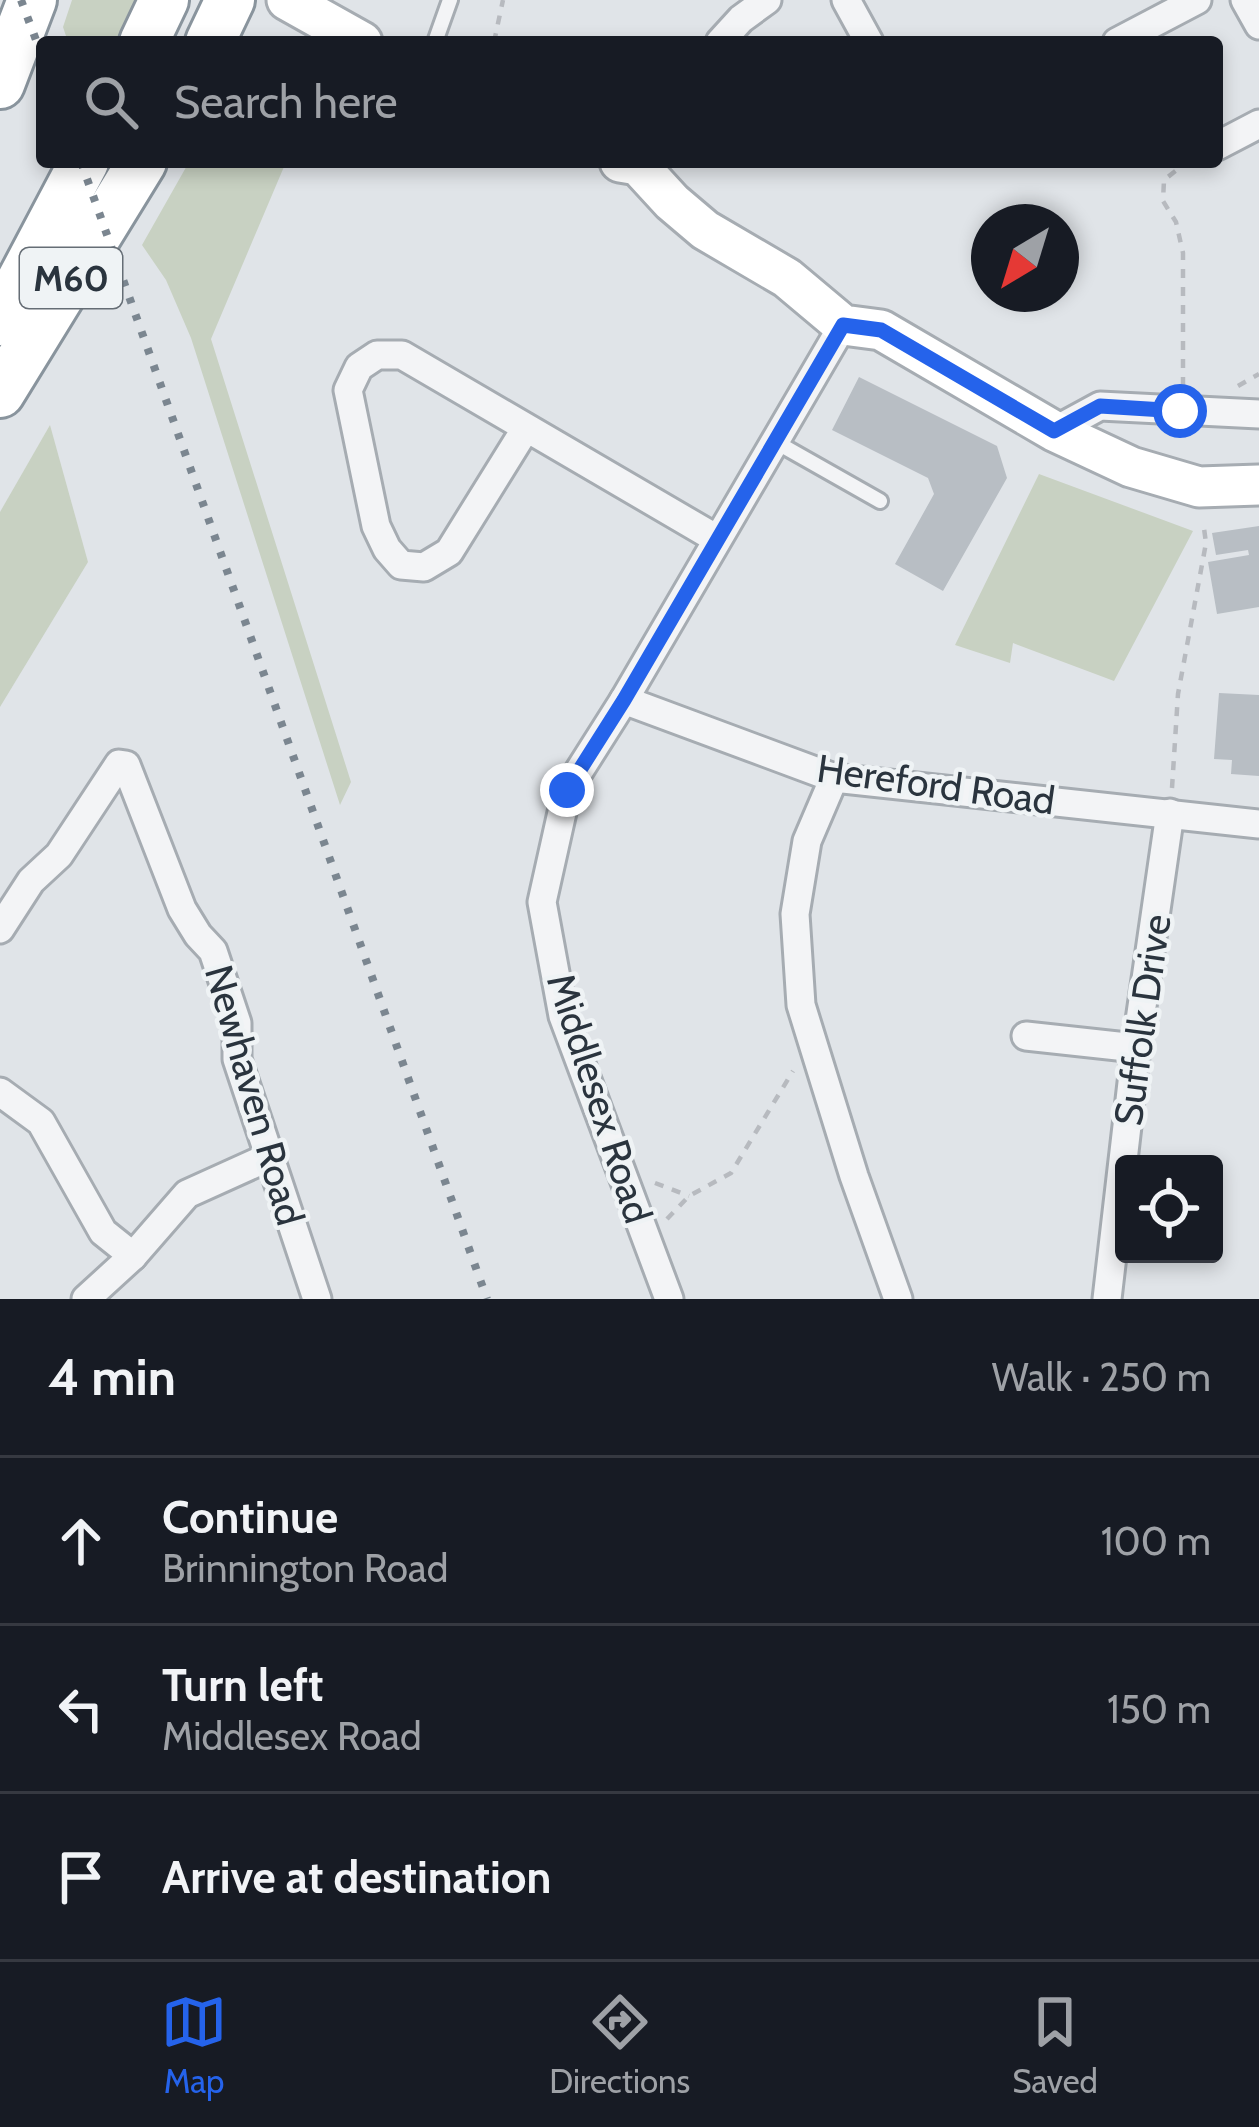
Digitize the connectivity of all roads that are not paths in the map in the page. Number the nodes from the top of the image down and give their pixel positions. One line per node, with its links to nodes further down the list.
1 (32, 0): 18 (highway)
2 (164, 0): 11 (highway)
3 (230, 0): 12 (highway)
4 (287, 0): 13 (street)
5 (450, 0): 14 (lane)
6 (767, 0): 15 (street)
7 (846, 0): 16 (street)
8 (1195, 0): 17 (street)
9 (1245, 0): 10 (street)
10 (1259, 26)
11 (147, 36)
12 (213, 36)
13 (351, 36)
14 (437, 36)
15 (726, 36)
16 (866, 36)
17 (1128, 36)
18 (0, 85)
19 (1259, 124): 20 (street)
20 (1223, 143)
21 (81, 168): 24 (highway, M60)
22 (138, 168): 26 (highway, M60)
23 (638, 168): 25 (street)
24 (0, 321)
25 (843, 325): 29 (street); 30 (street, Middlesex Road)
26 (0, 393)
27 (1259, 414): 29 (street)
28 (526, 428): 28 (street); 33 (street)
29 (1054, 431): 31 (street)
30 (774, 441): 32 (lane); 33 (street, Middlesex Road)
31 (1259, 485)
32 (880, 500)
33 (717, 539): 34 (street, Middlesex Road)
34 (624, 700): 35 (street, Hereford Road); 46 (street, Middlesex Road)
35 (834, 778): 36 (street, Hereford Road); 47 (street)
36 (1170, 813): 37 (street, Hereford Road); 40 (street, Suffolk Drive)
37 (1259, 824)
38 (0, 929): 42 (street, Newhaven Road)
39 (1026, 1036): 40 (street)
40 (1136, 1048): 48 (street, Suffolk Drive)
41 (0, 1093): 43 (street)
42 (271, 1156): 43 (street); 45 (street, Newhaven Road)
43 (133, 1256): 44 (street)
44 (86, 1299)
45 (317, 1299)
46 (669, 1299)
47 (898, 1299)
48 (1107, 1299)

